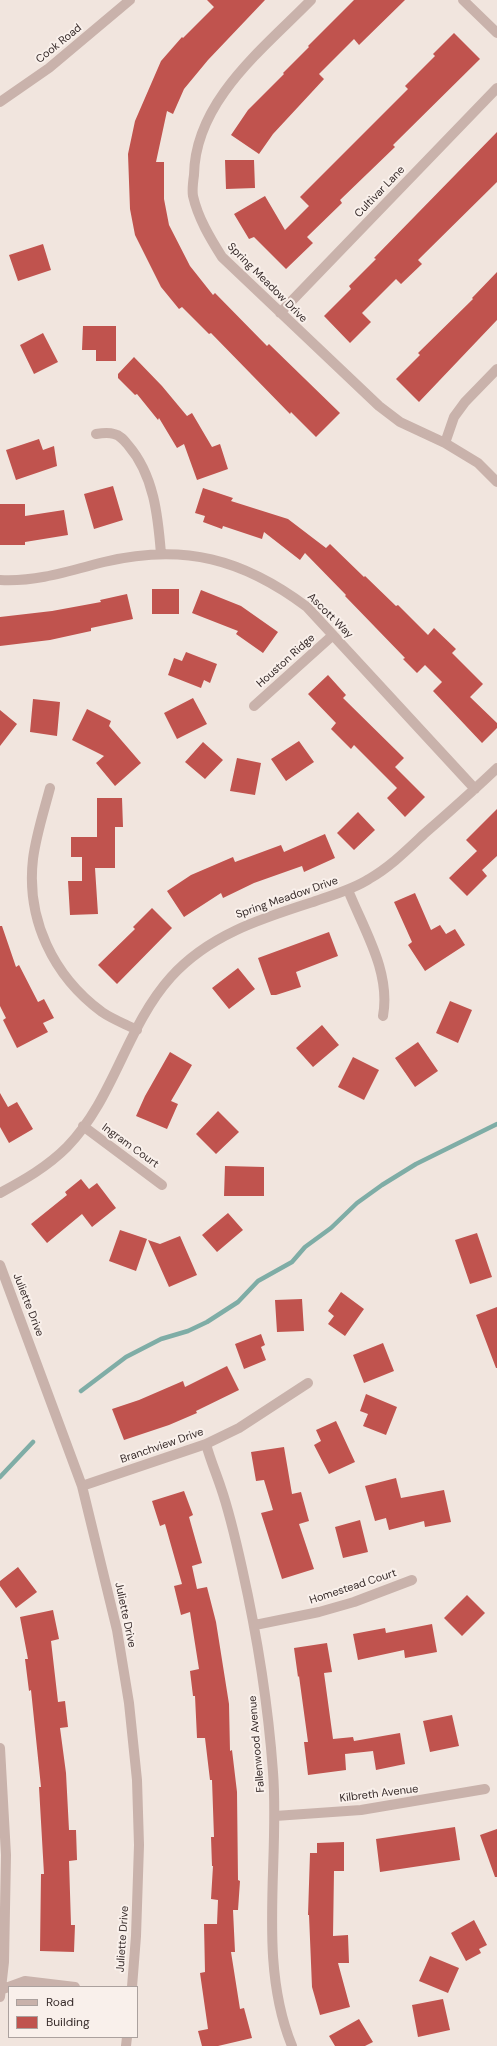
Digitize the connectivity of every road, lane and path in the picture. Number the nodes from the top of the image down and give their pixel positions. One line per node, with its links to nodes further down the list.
1 (130, 0): 6 (street, Cook Road)
2 (311, 0): 7 (street, Spring Meadow Drive)
3 (463, 0): 4 (street)
4 (497, 32)
5 (497, 88): 7 (street, Cultivar Lane)
6 (0, 102)
7 (280, 313): 10 (street, Spring Meadow Drive)
8 (497, 369): 10 (street)
9 (96, 434): 12 (street)
10 (445, 443): 11 (street, Spring Meadow Drive)
11 (497, 482)
12 (161, 554): 13 (street, Ascott Way); 14 (street, Ascott Way)
13 (0, 580)
14 (333, 635): 15 (street, Houston Ridge); 18 (street, Ascott Way)
15 (254, 706)
16 (497, 768): 18 (street, Spring Meadow Drive)
17 (50, 788): 21 (street)
18 (475, 788): 19 (street, Spring Meadow Drive)
19 (348, 890): 20 (street); 21 (street, Spring Meadow Drive)
20 (383, 1016)
21 (136, 1030): 22 (street, Spring Meadow Drive)
22 (83, 1126): 23 (street, Ingram Court); 24 (street, Spring Meadow Drive)
23 (162, 1185)
24 (0, 1193)
25 (0, 1264): 28 (street, Juliette Drive)
26 (308, 1383): 27 (street, Branchview Drive)
27 (206, 1444): 28 (street, Branchview Drive); 30 (street, Fallenwood Avenue)
28 (82, 1486): 37 (street, Juliette Drive)
29 (412, 1580): 30 (street, Homestead Court)
30 (255, 1625): 34 (street, Fallenwood Avenue)
31 (0, 1748): 33 (street)
32 (485, 1789): 34 (street, Kilbreth Avenue)
33 (1, 1800): 38 (street)
34 (275, 1816): 39 (street, Fallenwood Avenue)
35 (15, 1986): 36 (street)
36 (67, 1986)
37 (132, 1986)
38 (2, 1993)
39 (292, 2046)

